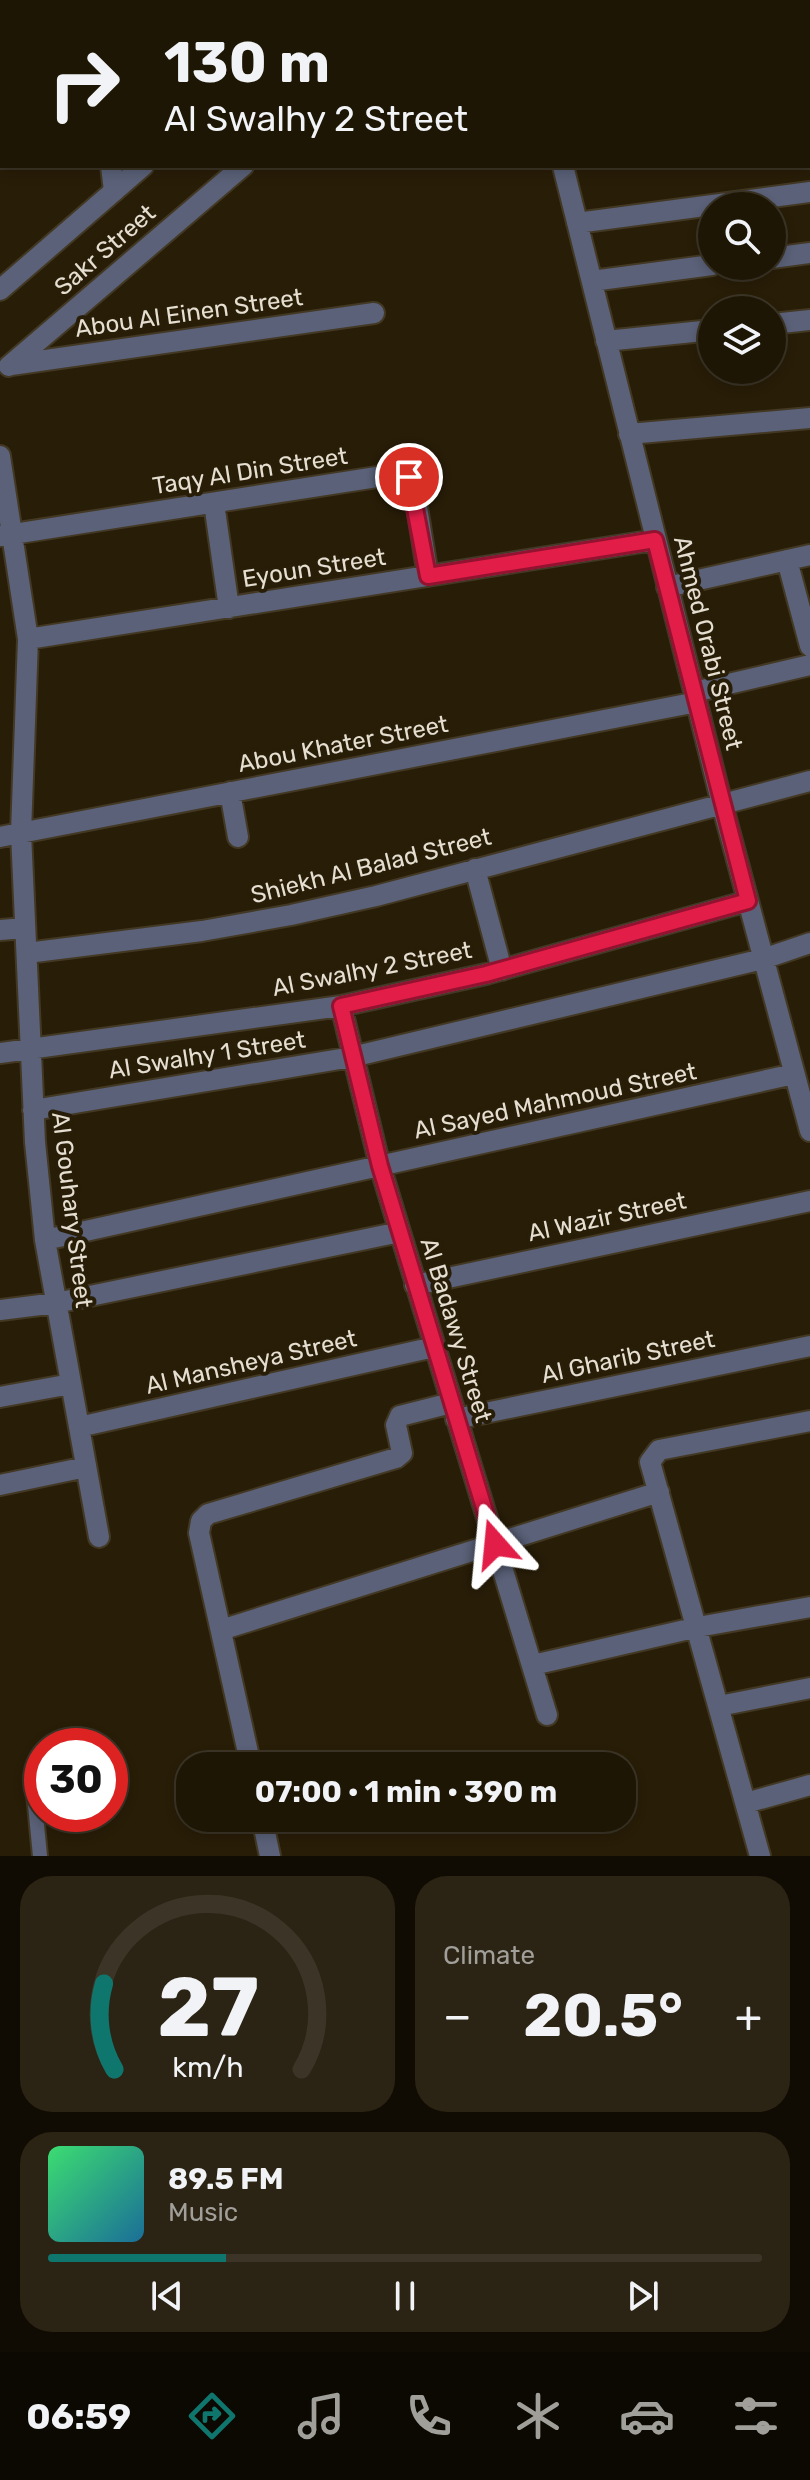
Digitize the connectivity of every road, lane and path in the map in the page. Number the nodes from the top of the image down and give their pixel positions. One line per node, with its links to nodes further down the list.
1 (111, 168): 5 (street)
2 (141, 168): 5 (street)
3 (241, 168): 18 (street, Sakr Street)
4 (563, 168): 7 (street, Ahmed Orabi Street)
5 (114, 191): 12 (street)
6 (810, 192): 7 (street)
7 (577, 223): 11 (street, Ahmed Orabi Street)
8 (810, 253): 9 (street)
9 (786, 256)
10 (698, 267): 11 (street)
11 (592, 281): 17 (street, Ahmed Orabi Street)
12 (0, 290)
13 (374, 313): 18 (street, Abou Al Einen Street)
14 (810, 320): 15 (street)
15 (786, 323)
16 (698, 331): 17 (street)
17 (606, 341): 20 (street, Ahmed Orabi Street)
18 (5, 369)
19 (810, 418): 20 (street)
20 (629, 434): 24 (street, Ahmed Orabi Street)
21 (0, 456): 23 (street, Al Gouhary Street)
22 (214, 503): 23 (street, Taqy Al Din Street); 27 (street, Taqy Al Din Street); 29 (street)
23 (5, 536): 30 (street, Al Gouhary Street)
24 (655, 540): 27 (street, Eyoun Street); 28 (street, Ahmed Orabi Street)
25 (810, 555): 26 (street)
26 (787, 560): 28 (street); 31 (street)
27 (428, 576): 29 (street, Eyoun Street)
28 (667, 587): 33 (street, Ahmed Orabi Street)
29 (229, 608): 30 (street, Eyoun Street)
30 (28, 639): 37 (street, Al Gouhary Street)
31 (810, 646)
32 (810, 665): 33 (street, Abou Khater Street)
33 (695, 697): 35 (street, Abou Khater Street); 36 (street, Ahmed Orabi Street)
34 (810, 781): 36 (street, Shiekh Al Balad Street)
35 (230, 792): 37 (street, Abou Khater Street); 39 (street)
36 (722, 804): 40 (street, Shiekh Al Balad Street); 41 (street, Ahmed Orabi Street)
37 (21, 833): 38 (street, Abou Khater Street); 42 (street, Al Gouhary Street)
38 (0, 837)
39 (238, 837)
40 (475, 869): 45 (street, Shiekh Al Balad Street); 47 (street)
41 (748, 901): 46 (street, Ahmed Orabi Street); 47 (street, Al Swalhy 2 Street)
42 (25, 928): 43 (street); 45 (street, Al Gouhary Street)
43 (0, 930)
44 (810, 943): 46 (street, Al Swalhy 1 Street)
45 (27, 953): 49 (street, Al Gouhary Street)
46 (763, 959): 51 (street, Al Swalhy 1 Street); 52 (street, Ahmed Orabi Street)
47 (502, 970): 48 (street, Al Swalhy 2 Street)
48 (341, 1006): 49 (street, Al Swalhy 2 Street); 51 (street, Al Badawy Street)
49 (30, 1049): 50 (street, Al Swalhy 2 Street); 53 (street, Al Gouhary Street)
50 (0, 1053)
51 (352, 1057): 53 (street, Al Swalhy 1 Street); 55 (street, Al Badawy Street)
52 (794, 1074): 54 (street, Ahmed Orabi Street); 55 (street, Al Sayed Mahmoud Street)
53 (33, 1110): 58 (street, Al Gouhary Street)
54 (810, 1131)
55 (380, 1166): 57 (street, Al Badawy Street); 58 (street, Al Sayed Mahmoud Street)
56 (810, 1201): 59 (street, Al Wazir Street)
57 (400, 1232): 59 (street, Al Badawy Street); 60 (street)
58 (45, 1240): 60 (street, Al Gouhary Street)
59 (415, 1285): 63 (street, Al Badawy Street)
60 (56, 1303): 61 (street); 64 (street, Al Gouhary Street)
61 (0, 1310)
62 (810, 1346): 66 (street, Al Gharib Street)
63 (434, 1347): 66 (street, Al Badawy Street); 68 (street, Al Mansheya Street)
64 (71, 1384): 65 (street); 68 (street, Al Gouhary Street)
65 (0, 1397)
66 (453, 1411): 73 (street, Al Badawy Street); 76 (street, Al Gharib Street)
67 (810, 1421): 71 (street)
68 (79, 1427): 69 (street, Al Gouhary Street)
69 (86, 1467): 70 (street); 72 (street, Al Gouhary Street)
70 (0, 1485)
71 (659, 1492): 73 (street); 75 (street)
72 (99, 1537)
73 (495, 1544): 76 (street); 77 (street, Al Badawy Street)
74 (810, 1607): 75 (street)
75 (698, 1627): 77 (street); 79 (street)
76 (221, 1630): 81 (street)
77 (533, 1665): 80 (street, Al Badawy Street)
78 (810, 1688): 79 (street)
79 (719, 1706): 83 (street)
80 (547, 1715)
81 (248, 1752)
82 (810, 1785): 83 (street)
83 (746, 1803): 88 (street)
84 (38, 1832): 86 (lane)
85 (265, 1832): 87 (street)
86 (40, 1856)
87 (270, 1856)
88 (760, 1856)

